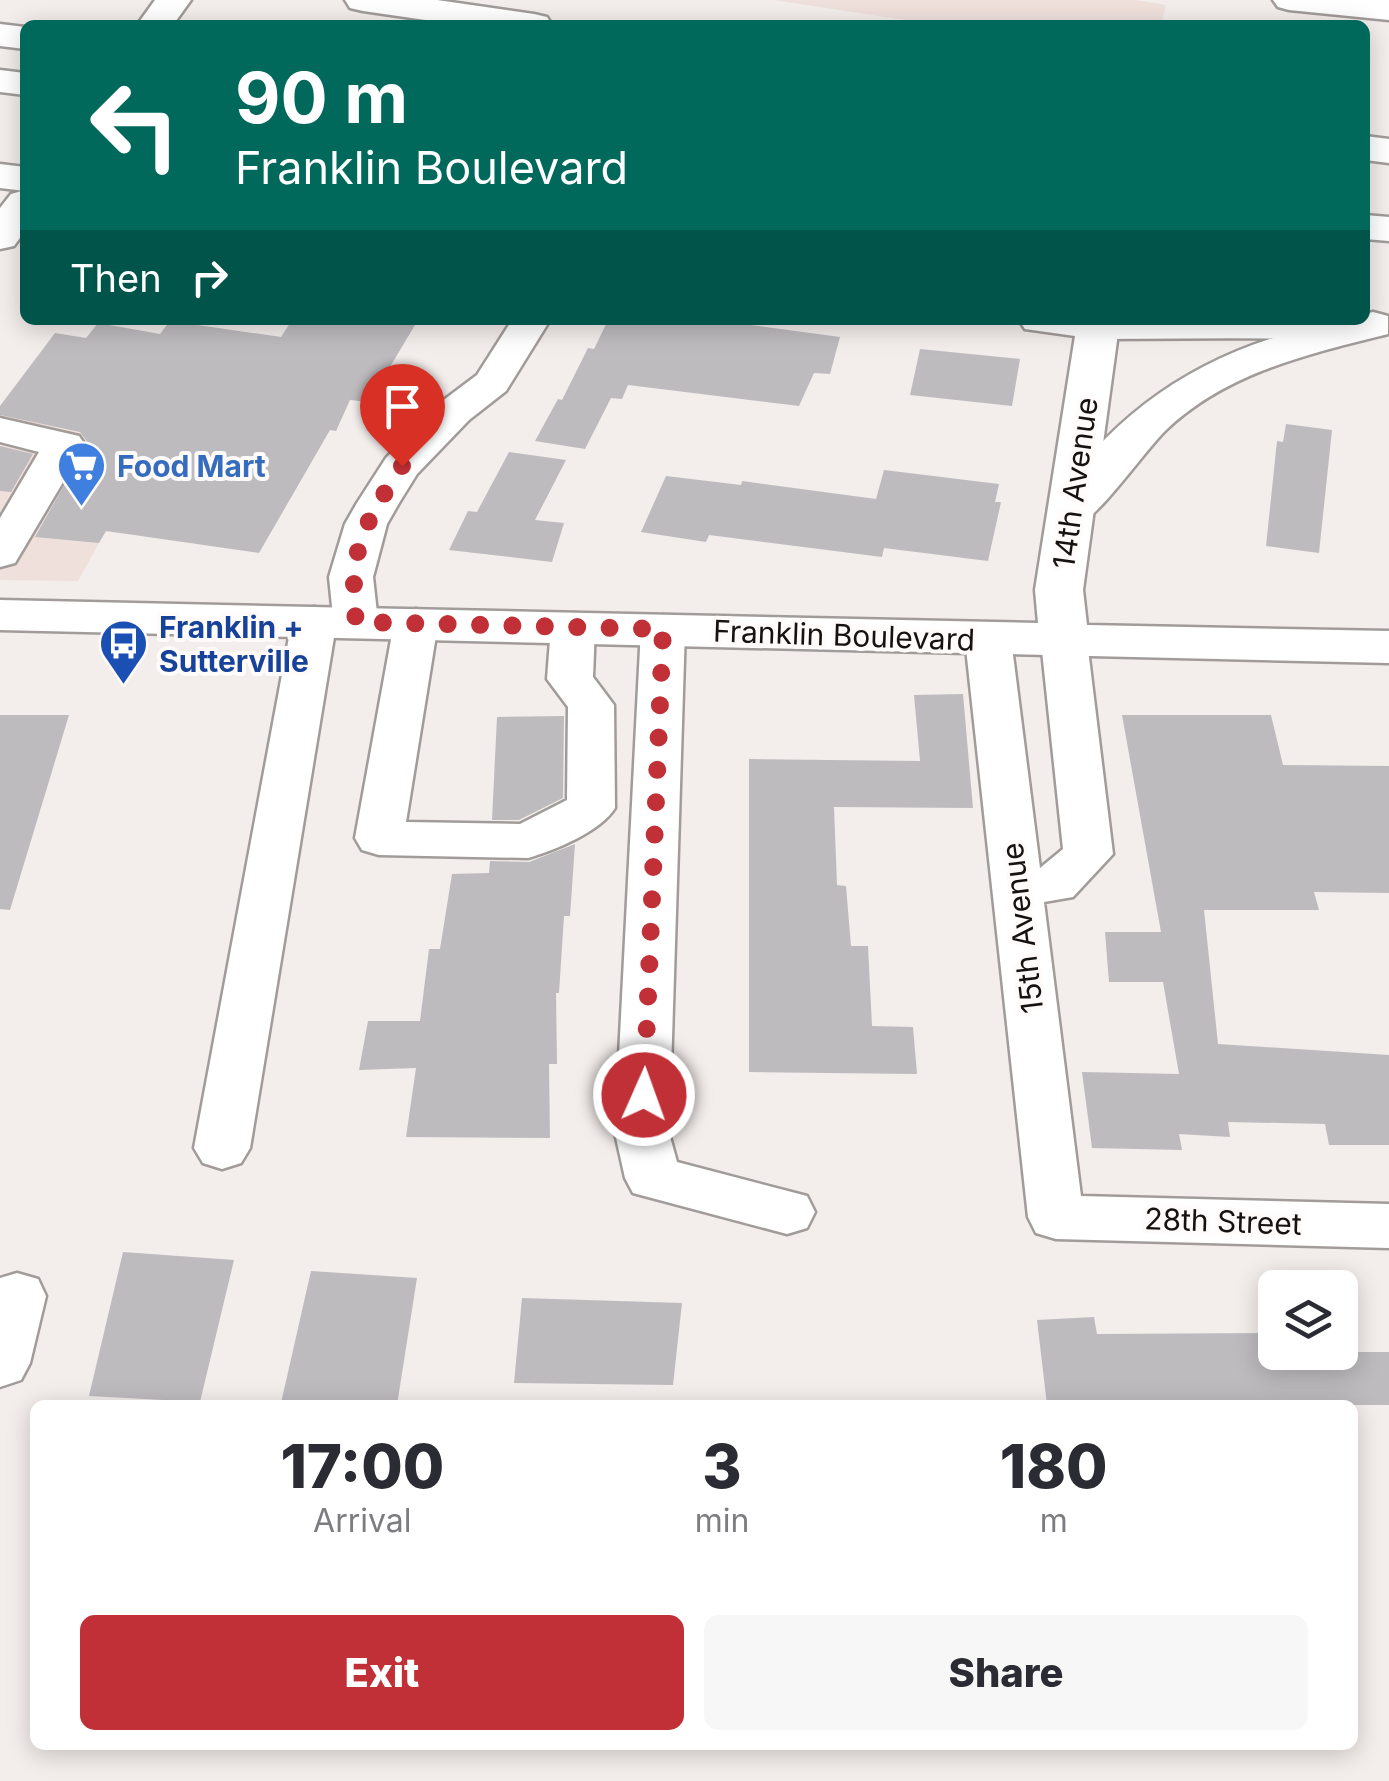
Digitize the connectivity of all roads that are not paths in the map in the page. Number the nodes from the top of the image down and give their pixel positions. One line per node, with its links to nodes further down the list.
1 (173, 0): 6 (main road)
2 (363, 0): 7 (main road)
3 (480, 0): 8 (main road)
4 (1289, 0): 5 (street)
5 (1389, 10)
6 (158, 20)
7 (526, 20)
8 (541, 20)
9 (20, 209): 10 (main road)
10 (0, 236)
11 (528, 325): 19 (street)
12 (1088, 325): 14 (main road)
13 (1381, 325): 14 (main road); 16 (main road)
14 (1098, 326): 16 (main road, 14th Avenue)
15 (0, 430): 17 (street)
16 (1071, 509): 24 (main road, 14th Avenue)
17 (0, 554)
18 (0, 615): 19 (main road, Franklin Boulevard)
19 (335, 622): 20 (main road, Franklin Boulevard); 27 (street)
20 (416, 623): 21 (main road, Franklin Boulevard); 21 (street)
21 (573, 627): 22 (main road, Franklin Boulevard)
22 (663, 629): 23 (main road, Franklin Boulevard); 28 (street)
23 (988, 640): 24 (main road, Franklin Boulevard); 26 (street, 15th Avenue)
24 (1064, 641): 25 (main road, Franklin Boulevard); 26 (street)
25 (1389, 647)
26 (1017, 885): 29 (street, 15th Avenue)
27 (222, 1148)
28 (788, 1212)
29 (1056, 1217): 30 (street, 28th Street)
30 (1389, 1226)
31 (18, 1296): 32 (street)
32 (0, 1363)

